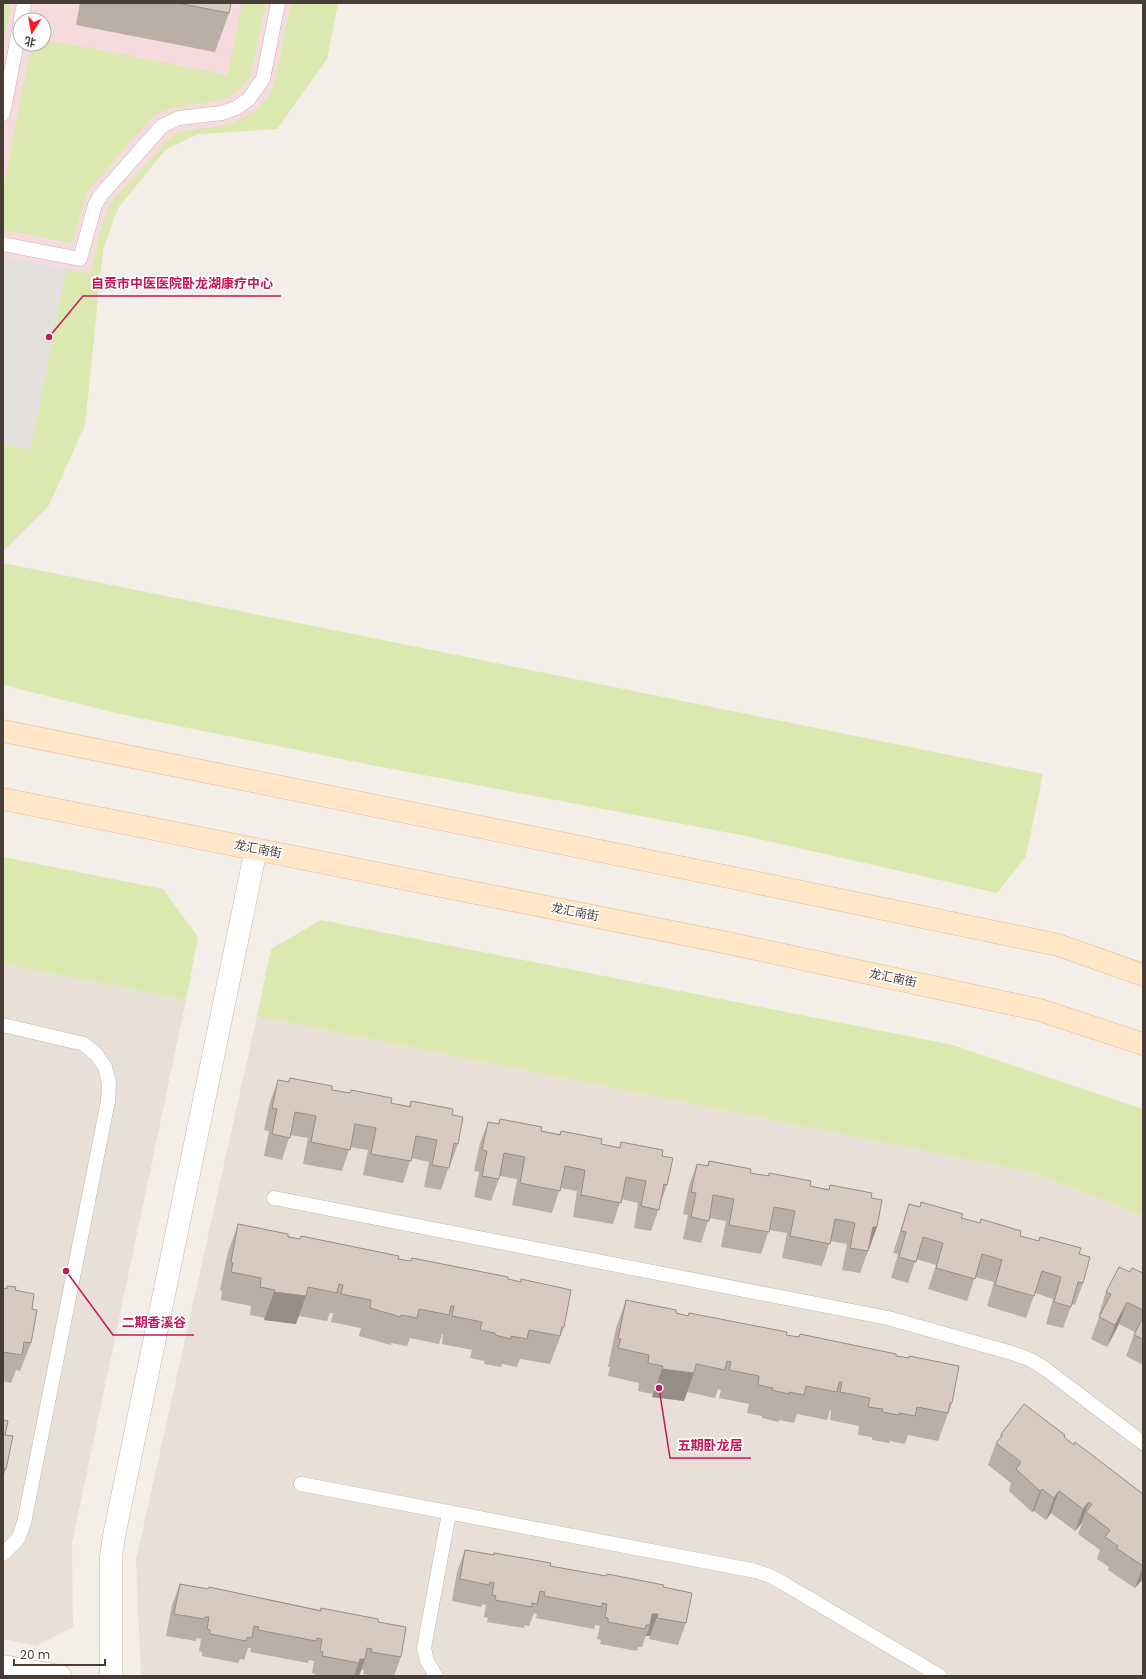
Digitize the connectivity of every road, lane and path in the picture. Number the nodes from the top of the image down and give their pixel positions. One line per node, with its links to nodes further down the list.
1 (278, 3): 4 (lane)
2 (15, 52): 3 (lane)
3 (3, 114)
4 (3, 244)
5 (3, 731): 8 (main road)
6 (3, 799): 7 (main road, 龙汇南街)
7 (256, 849): 10 (main road, 龙汇南街); 18 (street)
8 (1143, 975)
9 (3, 1025): 15 (lane)
10 (1143, 1044)
11 (274, 1198): 12 (lane)
12 (1143, 1443)
13 (301, 1484): 14 (lane)
14 (449, 1512): 19 (lane); 20 (lane)
15 (3, 1554)
16 (3, 1666): 17 (street)
17 (60, 1676)
18 (111, 1676)
19 (436, 1676)
20 (940, 1676)

